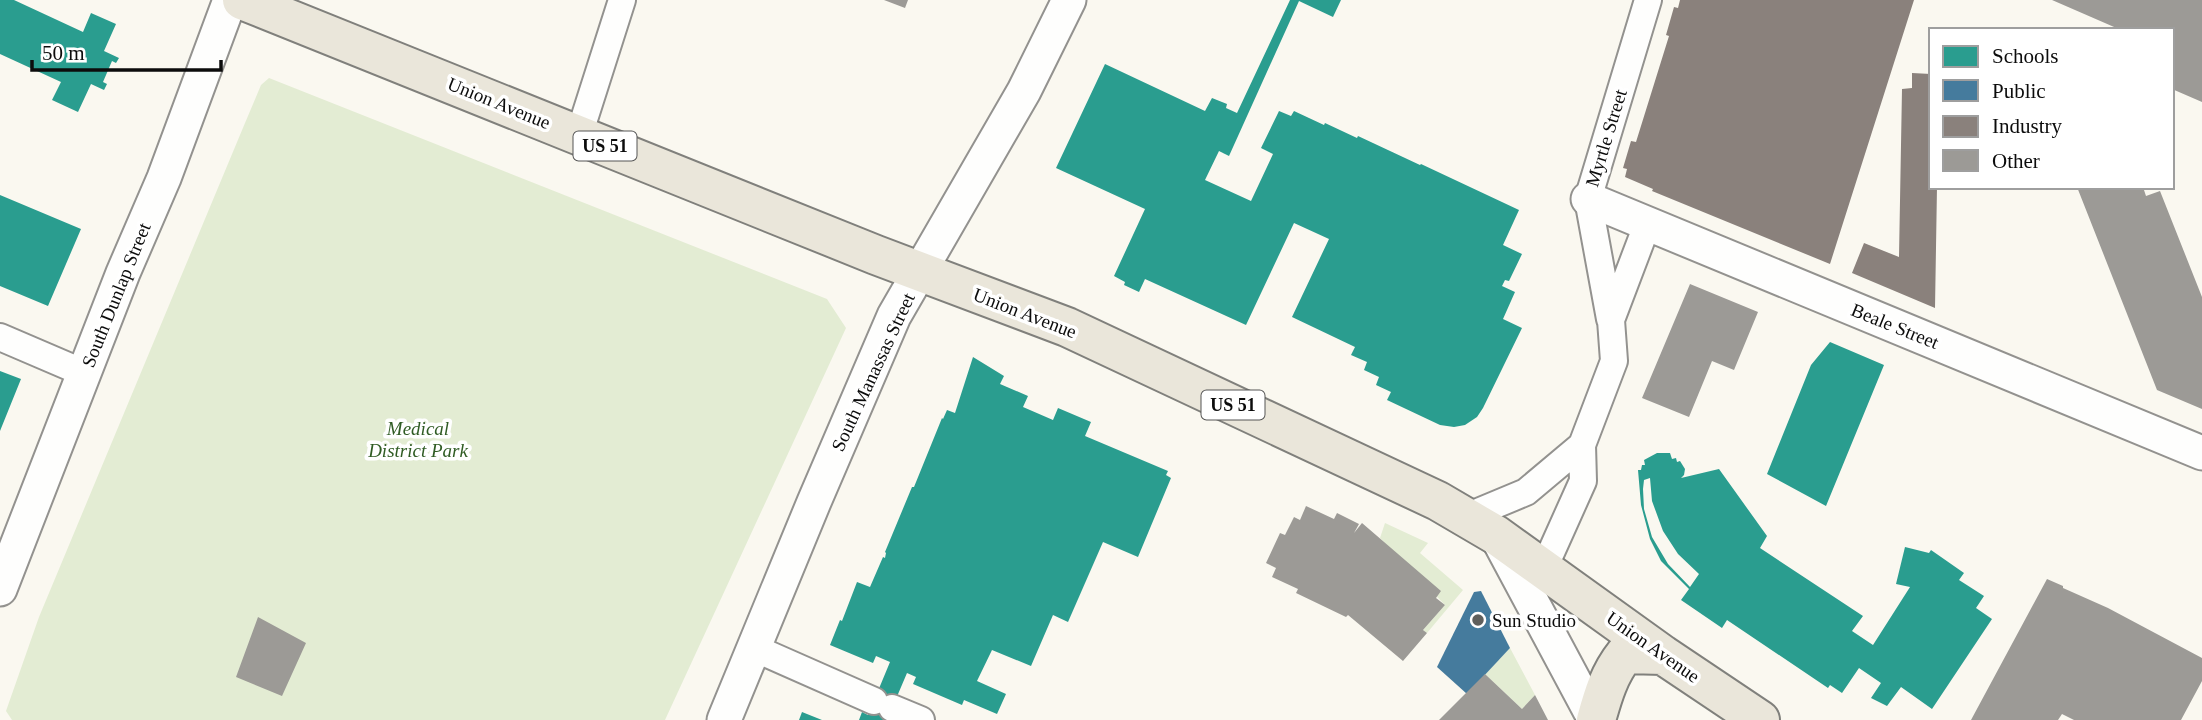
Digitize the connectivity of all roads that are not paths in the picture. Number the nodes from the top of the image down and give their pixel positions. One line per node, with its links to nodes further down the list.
1 (230, 0): 12 (street, South Dunlap Street)
2 (242, 0): 6 (main road, Union Avenue / US 51)
3 (622, 0): 6 (street)
4 (1069, 0): 9 (street, South Manassas Street)
5 (1648, 0): 7 (street, Myrtle Street)
6 (579, 135): 9 (main road, Union Avenue / US 51)
7 (1588, 199): 8 (street, Beale Street); 10 (street, Myrtle Street)
8 (1647, 225): 10 (street, Myrtle Street); 14 (street, Beale Street)
9 (920, 271): 15 (main road, Union Avenue / US 51); 18 (street, South Manassas Street)
10 (1611, 320): 13 (street, Myrtle Street)
11 (0, 337): 12 (street)
12 (84, 373): 17 (street, South Dunlap Street)
13 (1583, 444): 15 (street, Myrtle Street); 16 (street, Myrtle Street)
14 (2202, 453)
15 (1481, 526): 16 (main road, Union Avenue / US 51); 22 (street)
16 (1544, 568): 19 (main road, Union Avenue / US 51)
17 (0, 589)
18 (754, 648): 20 (street, South Manassas Street); 21 (street)
19 (1663, 655): 22 (main road); 23 (main road, Union Avenue / US 51)
20 (724, 720)
21 (921, 720)
22 (1596, 720)
23 (1760, 720)

